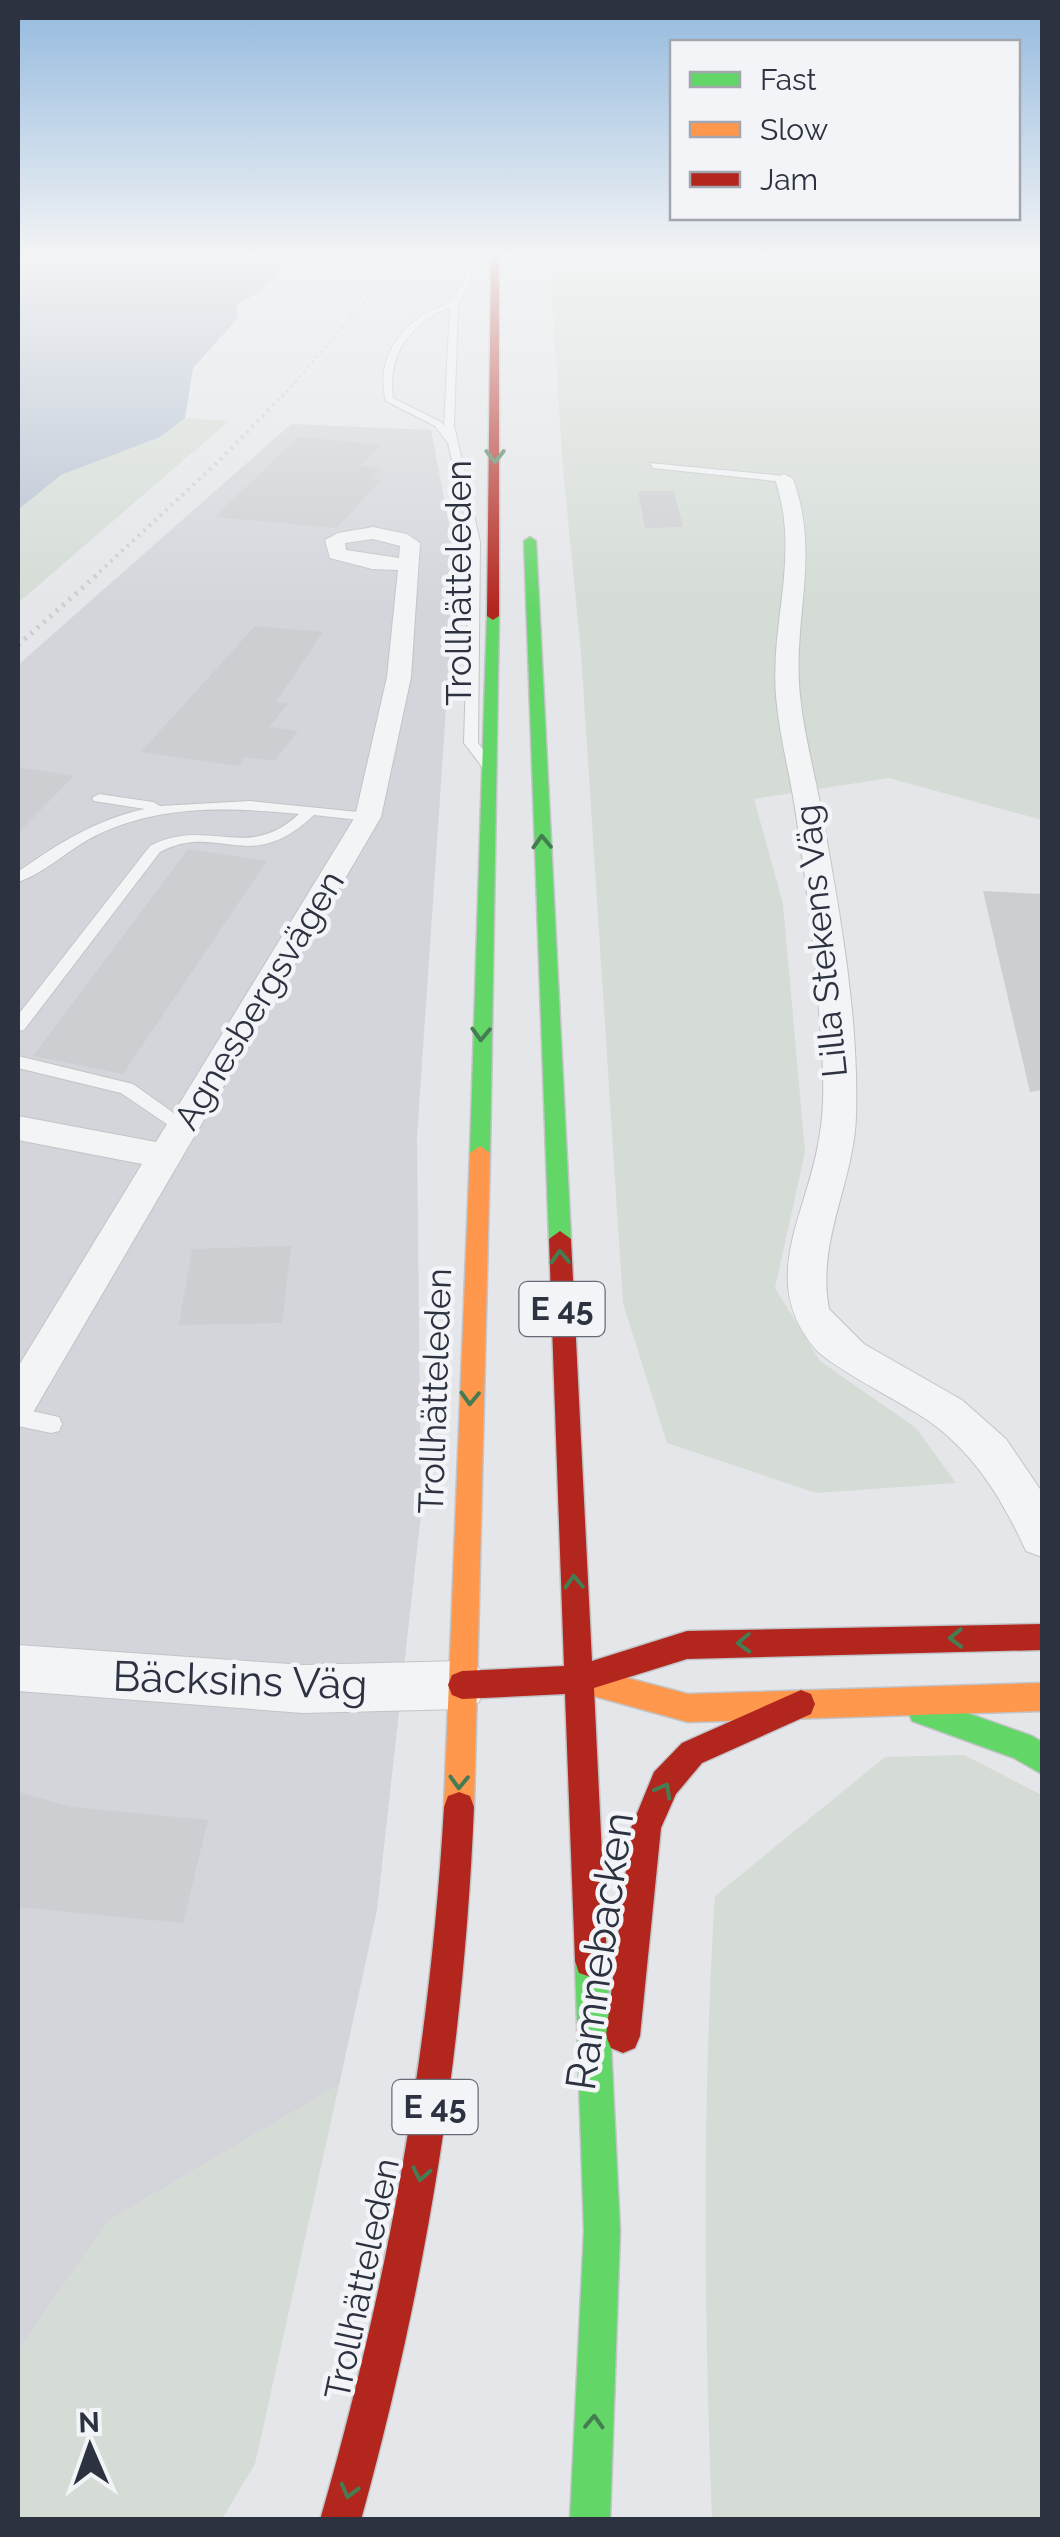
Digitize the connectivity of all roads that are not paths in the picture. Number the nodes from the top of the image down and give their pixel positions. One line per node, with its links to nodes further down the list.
1 (390, 372): 4 (lane)
2 (452, 372): 4 (lane)
3 (494, 372): 9 (main road, Trollhätteleden / E 45, one-way to 9)
4 (450, 440): 9 (lane)
5 (652, 465): 6 (lane)
6 (784, 479): 23 (street, Lilla Stekens Väg)
7 (529, 514): 26 (main road, Trollhätteleden / E 45, one-way to 7)
8 (409, 565): 13 (street, Agnesbergsvägen)
9 (492, 770): 27 (main road, Trollhätteleden / E 45, one-way to 27)
10 (98, 798): 11 (lane)
11 (170, 808): 12 (lane); 14 (lane)
12 (310, 811): 13 (lane); 15 (lane)
13 (368, 818): 17 (street, Agnesbergsvägen)
14 (18, 878)
15 (18, 1026)
16 (18, 1062): 17 (lane)
17 (183, 1126): 19 (street, Agnesbergsvägen)
18 (18, 1128): 19 (street)
19 (165, 1156): 20 (street, Agnesbergsvägen)
20 (18, 1402)
21 (18, 1417): 22 (lane)
22 (51, 1424)
23 (1042, 1537)
24 (1042, 1638): 26 (main road, Ramnebacken, one-way to 26)
25 (18, 1668): 27 (street, Bäcksins Väg)
26 (578, 1679): 27 (main road, Ramnebacken); 30 (main road, Ramnebacken); 32 (main road, Trollhätteleden / E 45)
27 (462, 1684): 33 (main road, Trollhätteleden / E 45, one-way to 33)
28 (1042, 1697): 29 (main road, Ramnebacken)
29 (892, 1700): 30 (main road, Ramnebacken); 31 (main road)
30 (801, 1704): 32 (main road, Ramnebacken, one-way to 30)
31 (1042, 1759)
32 (602, 2231): 34 (main road, Trollhätteleden / E 45, one-way to 32)
33 (340, 2520)
34 (590, 2520)

